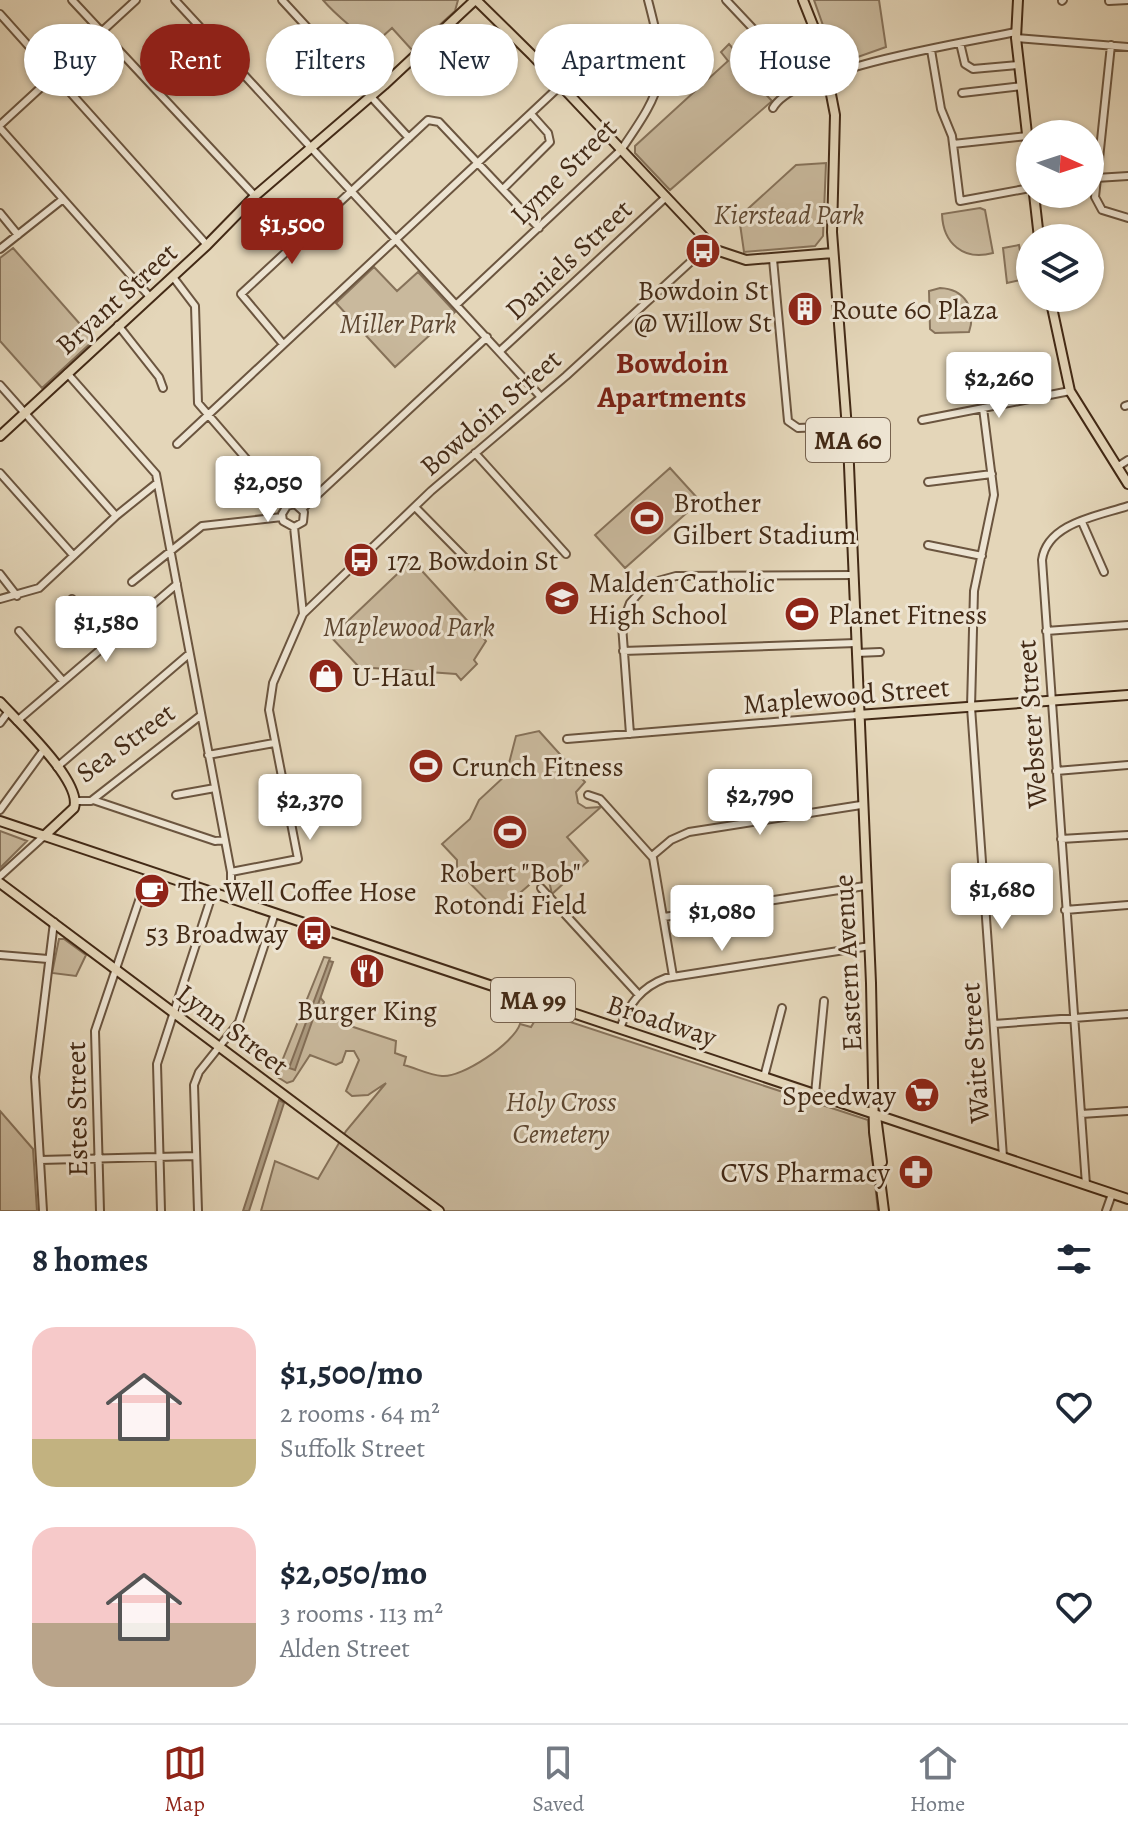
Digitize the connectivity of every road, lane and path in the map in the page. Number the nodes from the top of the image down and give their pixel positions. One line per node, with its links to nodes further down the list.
1 (72, 0): 13 (street)
2 (136, 0): 14 (street)
3 (175, 0): 46 (street)
4 (282, 0): 15 (street)
5 (476, 0): 25 (main road); 28 (main road, Bryant Street)
6 (648, 0): 47 (street, Lyme Street)
7 (726, 0): 16 (street)
8 (803, 0): 17 (main road, Eastern Avenue / MA 60)
9 (1018, 0): 18 (main road)
10 (1128, 0): 11 (street)
11 (1109, 1)
12 (0, 14): 19 (street)
13 (94, 24)
14 (109, 24)
15 (304, 24)
16 (749, 24)
17 (814, 24)
18 (1016, 35): 20 (street); 21 (street); 26 (main road)
19 (24, 41)
20 (960, 43): 23 (street); 26 (street)
21 (1111, 45): 22 (street); 41 (street)
22 (1128, 47)
23 (931, 50): 27 (street); 45 (street)
24 (124, 56): 54 (street)
25 (534, 58)
26 (1019, 65): 29 (main road)
27 (859, 68)
28 (394, 75)
29 (1022, 86): 30 (street); 40 (main road)
30 (962, 93)
31 (32, 96): 42 (street)
32 (73, 96): 63 (street)
33 (371, 96): 44 (street); 46 (main road, Bryant Street)
34 (550, 96): 39 (street)
35 (571, 96): 47 (main road)
36 (786, 96): 38 (street)
37 (831, 96): 66 (main road, Eastern Avenue / MA 60)
38 (773, 108)
39 (531, 114): 48 (street); 51 (street)
40 (1025, 120)
41 (1103, 120)
42 (0, 126): 56 (street)
43 (1016, 137): 45 (street)
44 (409, 138): 48 (street); 53 (street)
45 (953, 144): 52 (street)
46 (311, 148): 53 (street); 54 (main road, Bryant Street)
47 (621, 150): 55 (main road); 60 (street, Lyme Street)
48 (479, 163): 51 (street); 62 (street)
49 (1128, 176): 50 (street)
50 (1104, 178)
51 (503, 189): 60 (street)
52 (1016, 191)
53 (351, 192): 62 (street); 74 (street)
54 (255, 196): 63 (main road, Bryant Street)
55 (665, 198): 64 (main road); 75 (street, Daniels Street)
56 (63, 199): 61 (street); 69 (street)
57 (1102, 208): 59 (street)
58 (0, 213): 61 (street)
59 (1128, 218)
60 (539, 228): 70 (street, Lyme Street)
61 (18, 235): 65 (street)
62 (397, 240): 70 (street); 74 (street)
63 (207, 245): 68 (main road, Bryant Street)
64 (709, 245): 67 (main road); 80 (street, Bowdoin Street)
65 (0, 249)
66 (833, 253): 67 (main road); 85 (main road, Eastern Avenue / MA 60)
67 (773, 259): 85 (street)
68 (173, 277): 69 (main road, Bryant Street); 83 (street)
69 (150, 297): 72 (main road, Bryant Street)
70 (457, 304): 73 (street)
71 (1053, 312): 79 (main road)
72 (118, 325): 76 (main road, Bryant Street); 78 (street)
73 (487, 337): 75 (street); 99 (street)
74 (283, 344): 83 (street)
75 (500, 351): 80 (street)
76 (67, 373): 82 (main road, Bryant Street); 94 (street)
77 (0, 385): 82 (street)
78 (163, 388)
79 (1070, 391): 81 (street); 90 (main road)
80 (540, 396): 88 (street, Bowdoin Street)
81 (983, 408): 84 (street); 92 (street, Waite Street)
82 (24, 413): 86 (main road, Bryant Street); 100 (street)
83 (208, 414): 87 (street); 96 (street)
84 (922, 420)
85 (847, 426): 112 (main road, Eastern Avenue / MA 60)
86 (0, 436)
87 (177, 444)
88 (475, 453): 98 (street, Bowdoin Street); 106 (street)
89 (1128, 460): 90 (street)
90 (1117, 467): 95 (main road)
91 (0, 473): 107 (street)
92 (992, 474): 93 (street); 108 (street, Waite Street)
93 (928, 482)
94 (157, 483): 100 (street); 105 (street)
95 (1128, 484)
96 (287, 506): 99 (street); 101 (street)
97 (1128, 506): 102 (street, Webster Street)
98 (415, 507): 109 (street); 118 (street, Bowdoin Street)
99 (302, 509): 103 (street)
100 (116, 516): 107 (street)
101 (282, 517): 103 (street); 105 (street)
102 (1082, 522): 110 (street); 121 (street, Webster Street)
103 (294, 527): 118 (street)
104 (928, 545): 108 (street)
105 (170, 552): 113 (street); 114 (street)
106 (566, 554)
107 (73, 555): 115 (street)
108 (982, 556): 131 (street, Waite Street)
109 (473, 566)
110 (1104, 572)
111 (0, 574): 115 (street)
112 (853, 575): 123 (main road, Eastern Avenue / MA 60); 124 (street)
113 (132, 582)
114 (177, 584): 122 (street); 126 (street)
115 (17, 596): 116 (street)
116 (0, 599)
117 (72, 599): 122 (street)
118 (303, 614): 139 (street)
119 (1128, 625): 121 (street)
120 (19, 631): 127 (street)
121 (1046, 631): 129 (street, Webster Street)
122 (109, 641): 127 (street)
123 (856, 648): 124 (street); 125 (street); 133 (main road, Eastern Avenue / MA 60)
124 (623, 651): 137 (street)
125 (880, 652)
126 (189, 654): 134 (street); 143 (street)
127 (63, 681): 135 (street)
128 (1128, 695): 129 (main road, Maplewood Street)
129 (1052, 701): 131 (main road, Maplewood Street); 144 (street, Webster Street)
130 (0, 702): 132 (main road)
131 (971, 707): 133 (main road, Maplewood Street); 182 (street, Waite Street)
132 (9, 711): 135 (main road); 136 (street)
133 (858, 715): 137 (street, Maplewood Street); 150 (main road, Eastern Avenue / MA 60)
134 (200, 716): 141 (street); 148 (street, Sea Street)
135 (17, 721): 140 (main road)
136 (0, 723)
137 (630, 734): 138 (street, Maplewood Street)
138 (567, 739)
139 (274, 743): 141 (street); 159 (street)
140 (43, 751): 143 (main road); 151 (street)
141 (208, 755): 145 (street)
142 (1128, 765): 144 (street)
143 (57, 767): 149 (main road)
144 (1056, 771): 155 (street, Webster Street)
145 (215, 788): 146 (street); 156 (street)
146 (176, 795)
147 (588, 795): 157 (street)
148 (93, 800): 149 (street, Sea Street); 156 (street)
149 (76, 801): 154 (main road)
150 (861, 805): 157 (street); 162 (main road, Eastern Avenue / MA 60)
151 (0, 810)
152 (0, 821): 154 (main road, Broadway / MA 99)
153 (1128, 835): 155 (street)
154 (44, 836): 158 (main road, Broadway / MA 99); 160 (street)
155 (1061, 839): 167 (street, Webster Street)
156 (225, 840): 159 (street)
157 (652, 856): 169 (street)
158 (149, 871): 164 (main road, Broadway / MA 99); 174 (street, Estes Street)
159 (231, 872): 165 (street)
160 (0, 876)
161 (0, 883): 170 (main road, Lynn Street)
162 (865, 886): 169 (street); 171 (main road, Eastern Avenue / MA 60)
163 (541, 888): 176 (street)
164 (213, 892): 165 (main road, Broadway / MA 99); 179 (street)
165 (231, 899): 168 (main road, Broadway / MA 99)
166 (1128, 905): 167 (street)
167 (1065, 910): 181 (street, Webster Street)
168 (275, 913): 183 (main road, Broadway / MA 99); 184 (street)
169 (664, 917): 175 (street)
170 (54, 922): 173 (street); 174 (main road, Lynn Street)
171 (870, 946): 175 (street); 188 (main road, Eastern Avenue / MA 60)
172 (0, 955): 173 (street)
173 (48, 959): 194 (street)
174 (115, 969): 179 (main road, Lynn Street); 193 (street, Estes Street)
175 (673, 976): 176 (street)
176 (639, 995): 183 (street)
177 (824, 1001): 186 (street)
178 (782, 1008): 185 (street)
179 (172, 1011): 184 (main road, Lynn Street); 191 (street)
180 (1128, 1014): 181 (street)
181 (1075, 1018): 182 (street); 189 (street, Webster Street)
182 (994, 1024): 192 (street, Waite Street)
183 (620, 1029): 185 (main road, Broadway / MA 99)
184 (220, 1047): 190 (street); 203 (main road, Lynn Street)
185 (764, 1077): 186 (main road, Broadway / MA 99)
186 (815, 1094): 188 (main road, Broadway / MA 99)
187 (1128, 1111): 189 (street)
188 (876, 1114): 192 (main road, Broadway / MA 99); 198 (main road, Eastern Avenue / MA 60)
189 (1081, 1114): 195 (street, Webster Street)
190 (196, 1156): 191 (street); 202 (street)
191 (160, 1157): 193 (street); 201 (street)
192 (1003, 1157): 195 (main road, Broadway / MA 99)
193 (99, 1158): 194 (street); 200 (street, Estes Street)
194 (40, 1160): 199 (street)
195 (1086, 1185): 196 (main road, Broadway / MA 99)
196 (1112, 1194): 197 (main road, Broadway / MA 99); 204 (street)
197 (1128, 1199)
198 (883, 1207)
199 (43, 1211)
200 (100, 1211)
201 (161, 1211)
202 (198, 1211)
203 (439, 1211)
204 (1106, 1211)

